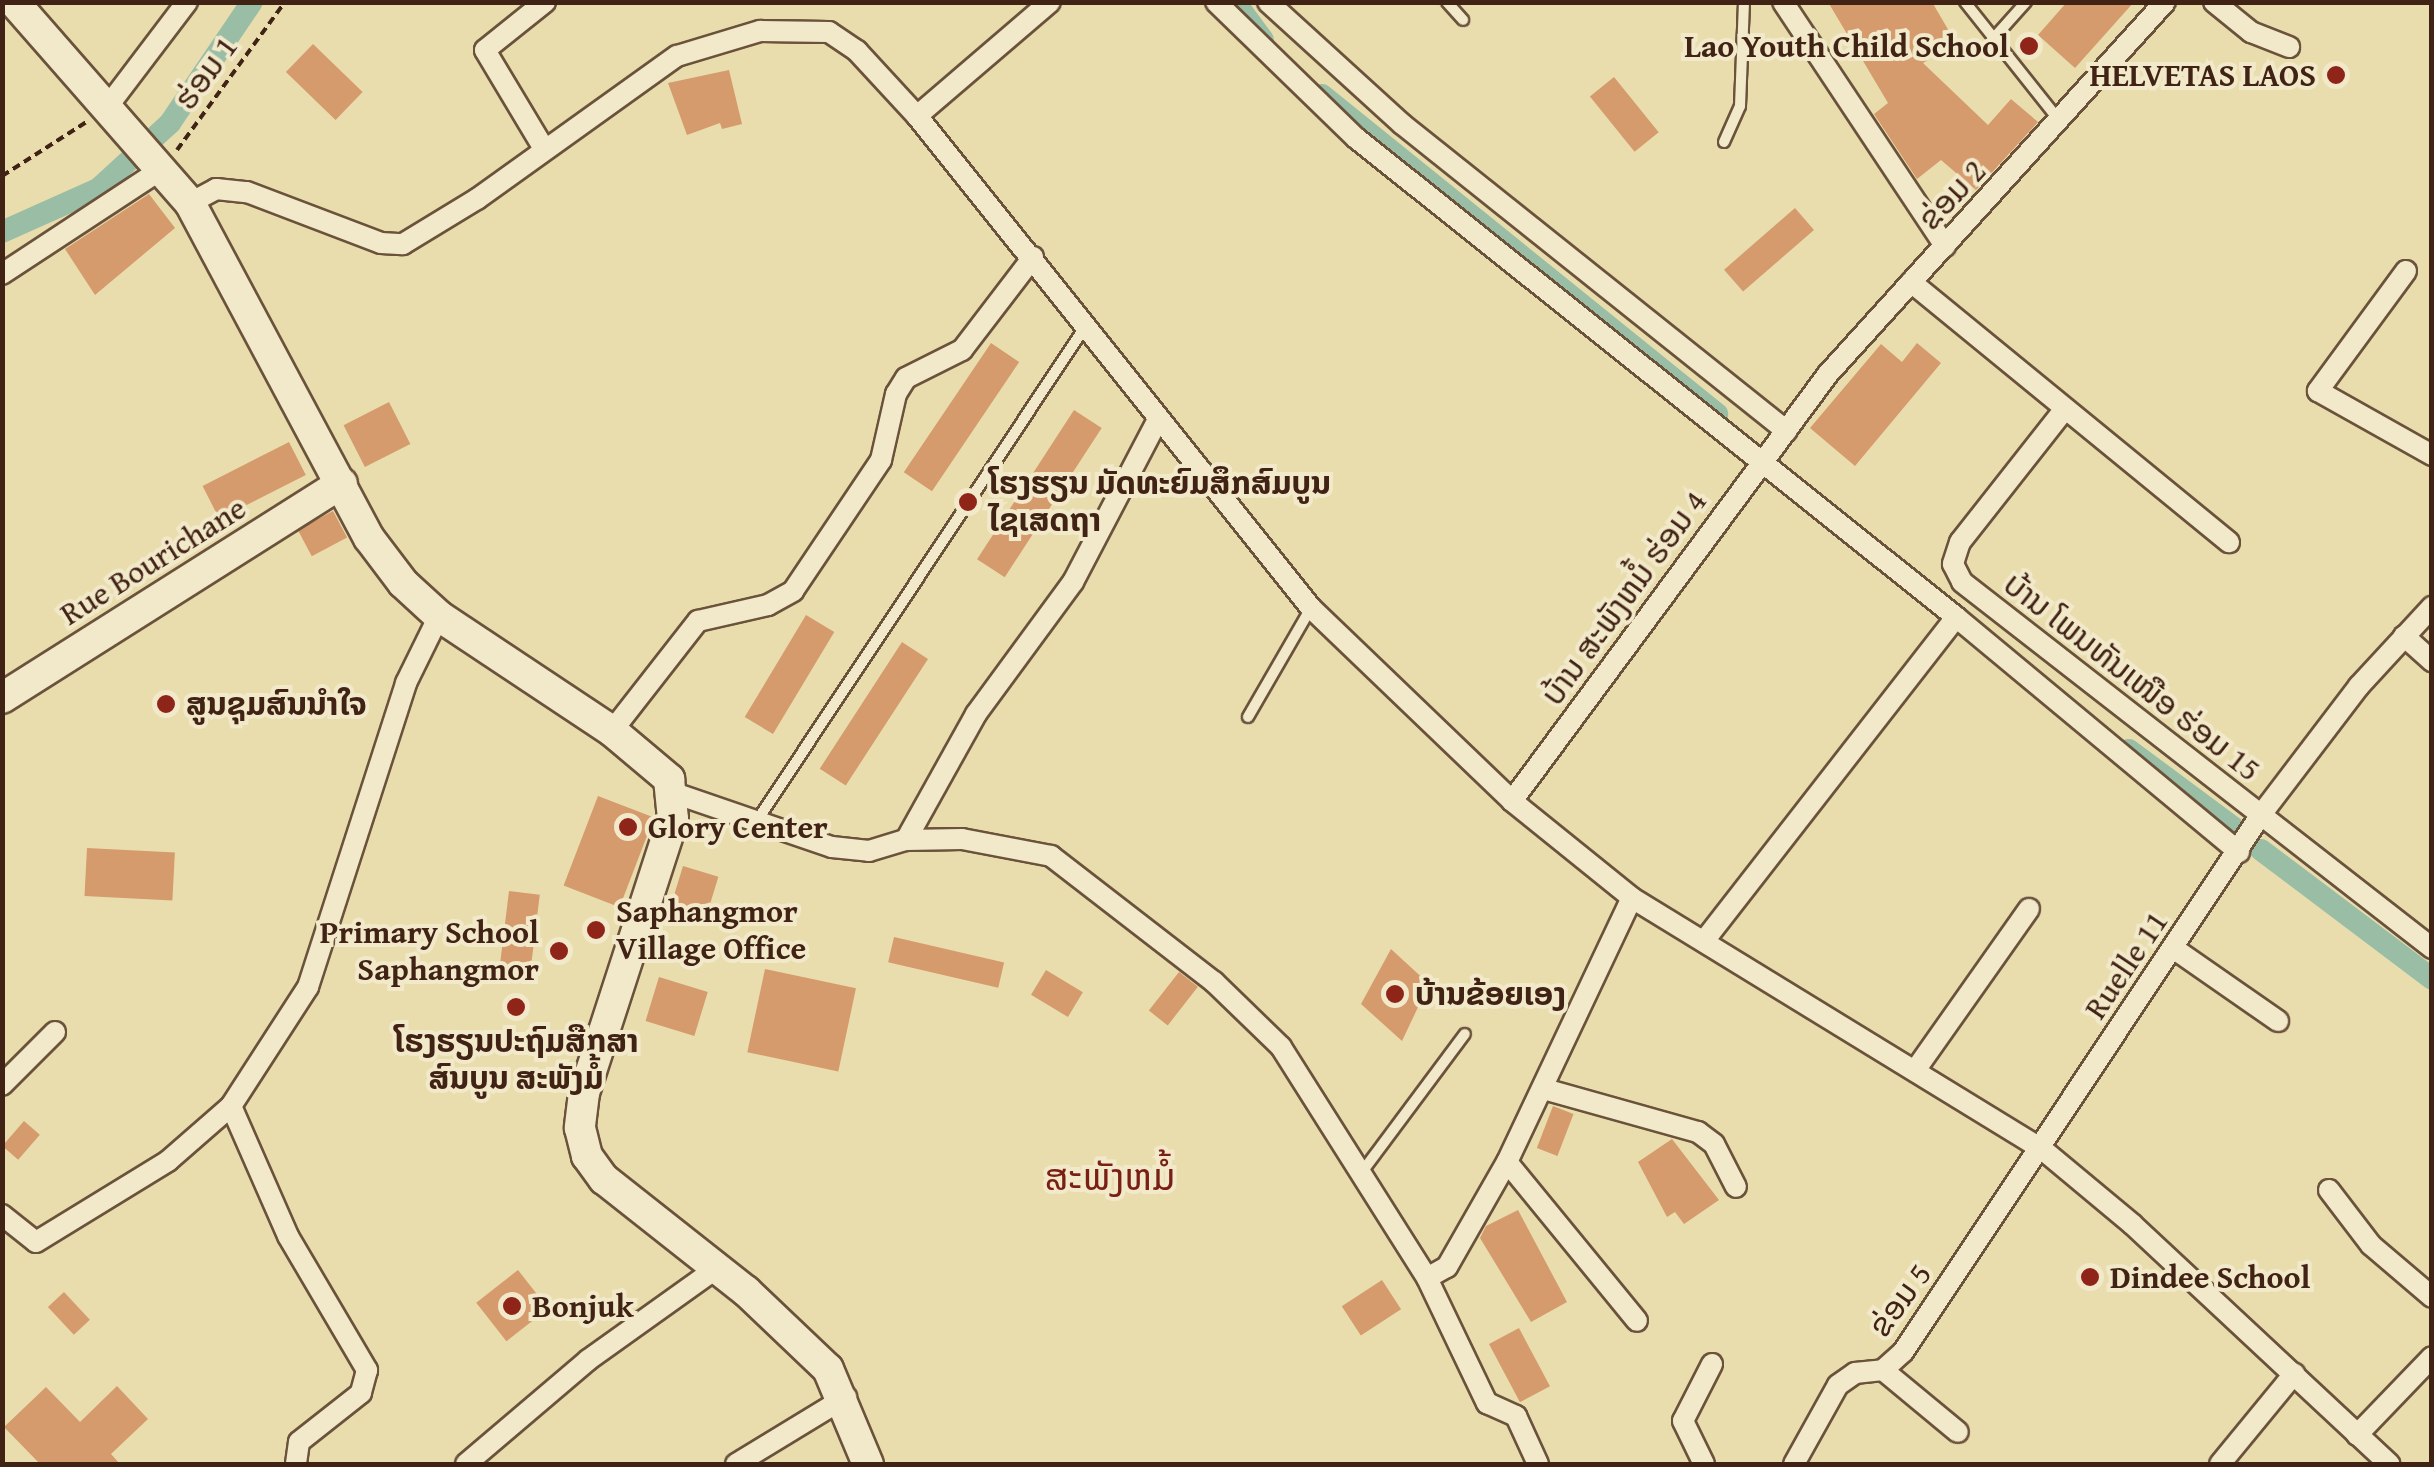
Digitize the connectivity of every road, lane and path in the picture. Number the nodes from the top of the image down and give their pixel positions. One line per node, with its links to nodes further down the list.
1 (14, 2): 18 (street)
2 (187, 2): 18 (street)
3 (284, 2): 23 (path, ຮ່ອມ 1)
4 (545, 2): 22 (street)
5 (1050, 2): 19 (street)
6 (1216, 2): 36 (street)
7 (1268, 2): 34 (street)
8 (1447, 2): 15 (lane)
9 (1744, 2): 21 (lane)
10 (1783, 2): 26 (street)
11 (1965, 2): 16 (lane)
12 (2026, 2): 16 (lane)
13 (2166, 2): 20 (street, ຂ່ອມ 2)
14 (2214, 2): 17 (street)
15 (1463, 20)
16 (1992, 40): 20 (lane)
17 (2289, 46)
18 (108, 106): 23 (street); 24 (path)
19 (917, 116): 22 (street); 27 (street)
20 (2059, 120): 26 (street, ຂ່ອມ 2)
21 (1724, 142)
22 (543, 147): 25 (street)
23 (160, 167): 25 (street); 29 (street)
24 (2, 176)
25 (190, 203): 37 (street)
26 (1946, 246): 30 (street, ຂ່ອມ 2)
27 (1032, 257): 31 (street); 47 (street)
28 (2406, 271): 35 (street)
29 (2, 274)
30 (1911, 282): 32 (street); 34 (street, ຂ່ອມ 2)
31 (1085, 327): 33 (street); 51 (lane)
32 (2064, 410): 38 (street); 50 (street, ບ້ານ ໂພນທັນເໜືອ ຮ່ອມ 15)
33 (1157, 421): 40 (street); 52 (street)
34 (1786, 431): 36 (street, ບ້ານ ສະພັງຫມໍ້ ຮ່ອມ 4)
35 (2432, 455)
36 (1760, 464): 42 (street); 49 (street, ບ້ານ ສະພັງຫມໍ້ ຮ່ອມ 4)
37 (342, 483): 41 (street); 45 (street, Rue Bourichane)
38 (2229, 542)
39 (2432, 607): 43 (street, Ruelle 11)
40 (1310, 608): 46 (lane); 49 (street)
41 (438, 616): 47 (street); 65 (street)
42 (1956, 617): 53 (street); 56 (street)
43 (2404, 636): 44 (street); 50 (street, Ruelle 11)
44 (2432, 662)
45 (2, 698)
46 (1248, 717)
47 (612, 731): 48 (street)
48 (674, 793): 51 (street); 72 (street)
49 (1512, 801): 54 (street)
50 (2260, 816): 53 (street, Ruelle 11); 58 (street, ບ້ານ ໂພນທັນເໜືອ ຮ່ອມ 15)
51 (758, 818): 52 (street)
52 (906, 840): 68 (street)
53 (2239, 852): 57 (street, Ruelle 11)
54 (1632, 898): 56 (street); 64 (street)
55 (2029, 909): 62 (street)
56 (1704, 942): 62 (street)
57 (2173, 948): 59 (street); 66 (street, Ruelle 11)
58 (2432, 948)
59 (2278, 1021)
60 (55, 1032): 63 (street)
61 (1465, 1034): 68 (lane)
62 (1916, 1069): 66 (street)
63 (2, 1085)
64 (1544, 1088): 67 (street); 69 (street)
65 (231, 1106): 71 (street); 83 (street)
66 (2042, 1149): 78 (street, ຂ່ອມ 5); 79 (street)
67 (1508, 1162): 73 (street); 75 (street)
68 (1362, 1172): 73 (street)
69 (1736, 1187)
70 (2329, 1190): 74 (street)
71 (2, 1215)
72 (717, 1268): 80 (street); 84 (street)
73 (1427, 1278): 87 (street)
74 (2432, 1297)
75 (1637, 1321)
76 (2432, 1358): 82 (street)
77 (1712, 1364): 88 (street)
78 (1884, 1370): 81 (street); 89 (street, ຂ່ອມ 5)
79 (2294, 1374): 82 (street); 90 (street)
80 (846, 1397): 85 (street); 86 (street)
81 (1958, 1432)
82 (2357, 1435): 91 (street)
83 (296, 1464)
84 (466, 1464)
85 (736, 1464)
86 (868, 1464)
87 (1538, 1464)
88 (1704, 1464)
89 (1794, 1464)
90 (2220, 1464)
91 (2389, 1464)

